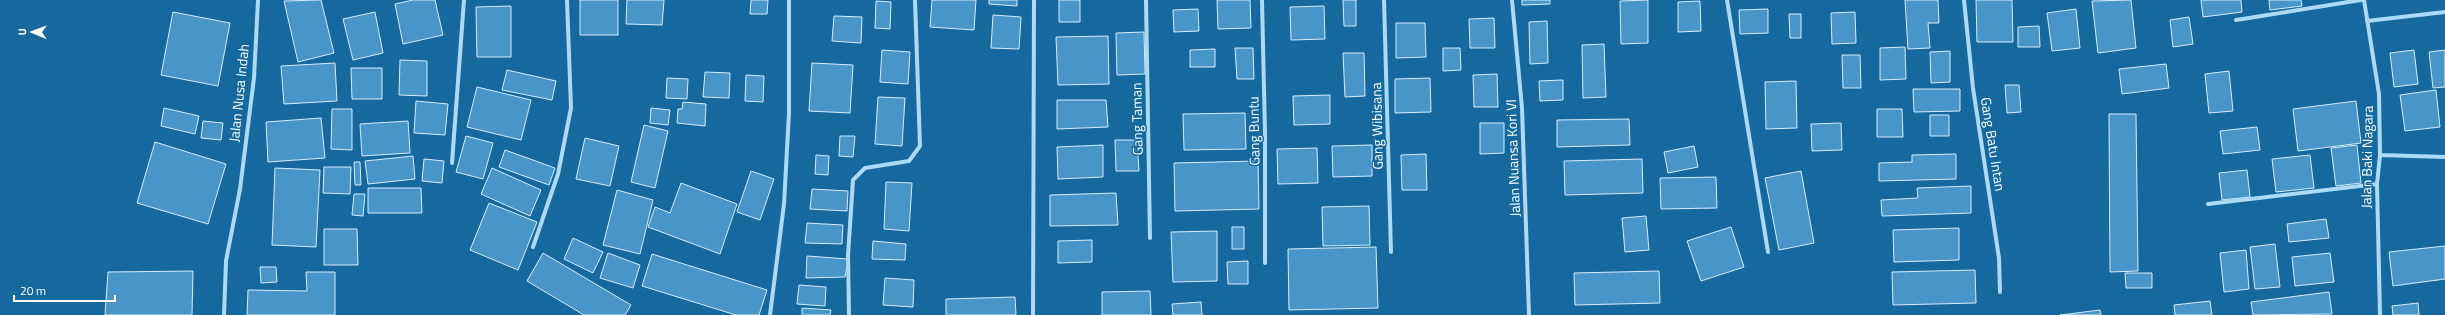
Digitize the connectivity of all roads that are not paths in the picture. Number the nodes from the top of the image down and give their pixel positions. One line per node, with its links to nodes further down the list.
1 (258, 0): 28 (street, Jalan Nusa Indah)
2 (464, 0): 19 (street)
3 (566, 0): 23 (street)
4 (789, 0): 29 (street)
5 (915, 0): 30 (street)
6 (1034, 0): 31 (street)
7 (1146, 0): 22 (street, Gang Taman)
8 (1262, 0): 26 (street, Gang Buntu)
9 (1384, 0): 24 (street, Gang Wibisana)
10 (1512, 0): 32 (street, Jalan Nuansa Kori VI)
11 (1727, 0): 25 (street)
12 (1964, 0): 27 (street, Gang Batu Intan)
13 (2362, 0): 15 (street); 16 (street, Jalan Baki Nagara)
14 (2445, 12): 16 (street)
15 (2236, 20)
16 (2366, 21): 17 (street, Jalan Baki Nagara)
17 (2380, 155): 18 (street); 20 (street, Jalan Baki Nagara)
18 (2445, 157)
19 (452, 163)
20 (2376, 184): 21 (street); 33 (street, Jalan Baki Nagara)
21 (2208, 204)
22 (1150, 238)
23 (533, 247)
24 (1391, 252)
25 (1768, 252)
26 (1264, 263)
27 (2000, 292)
28 (224, 315)
29 (770, 315)
30 (849, 315)
31 (1033, 315)
32 (1529, 315)
33 (2380, 315)

